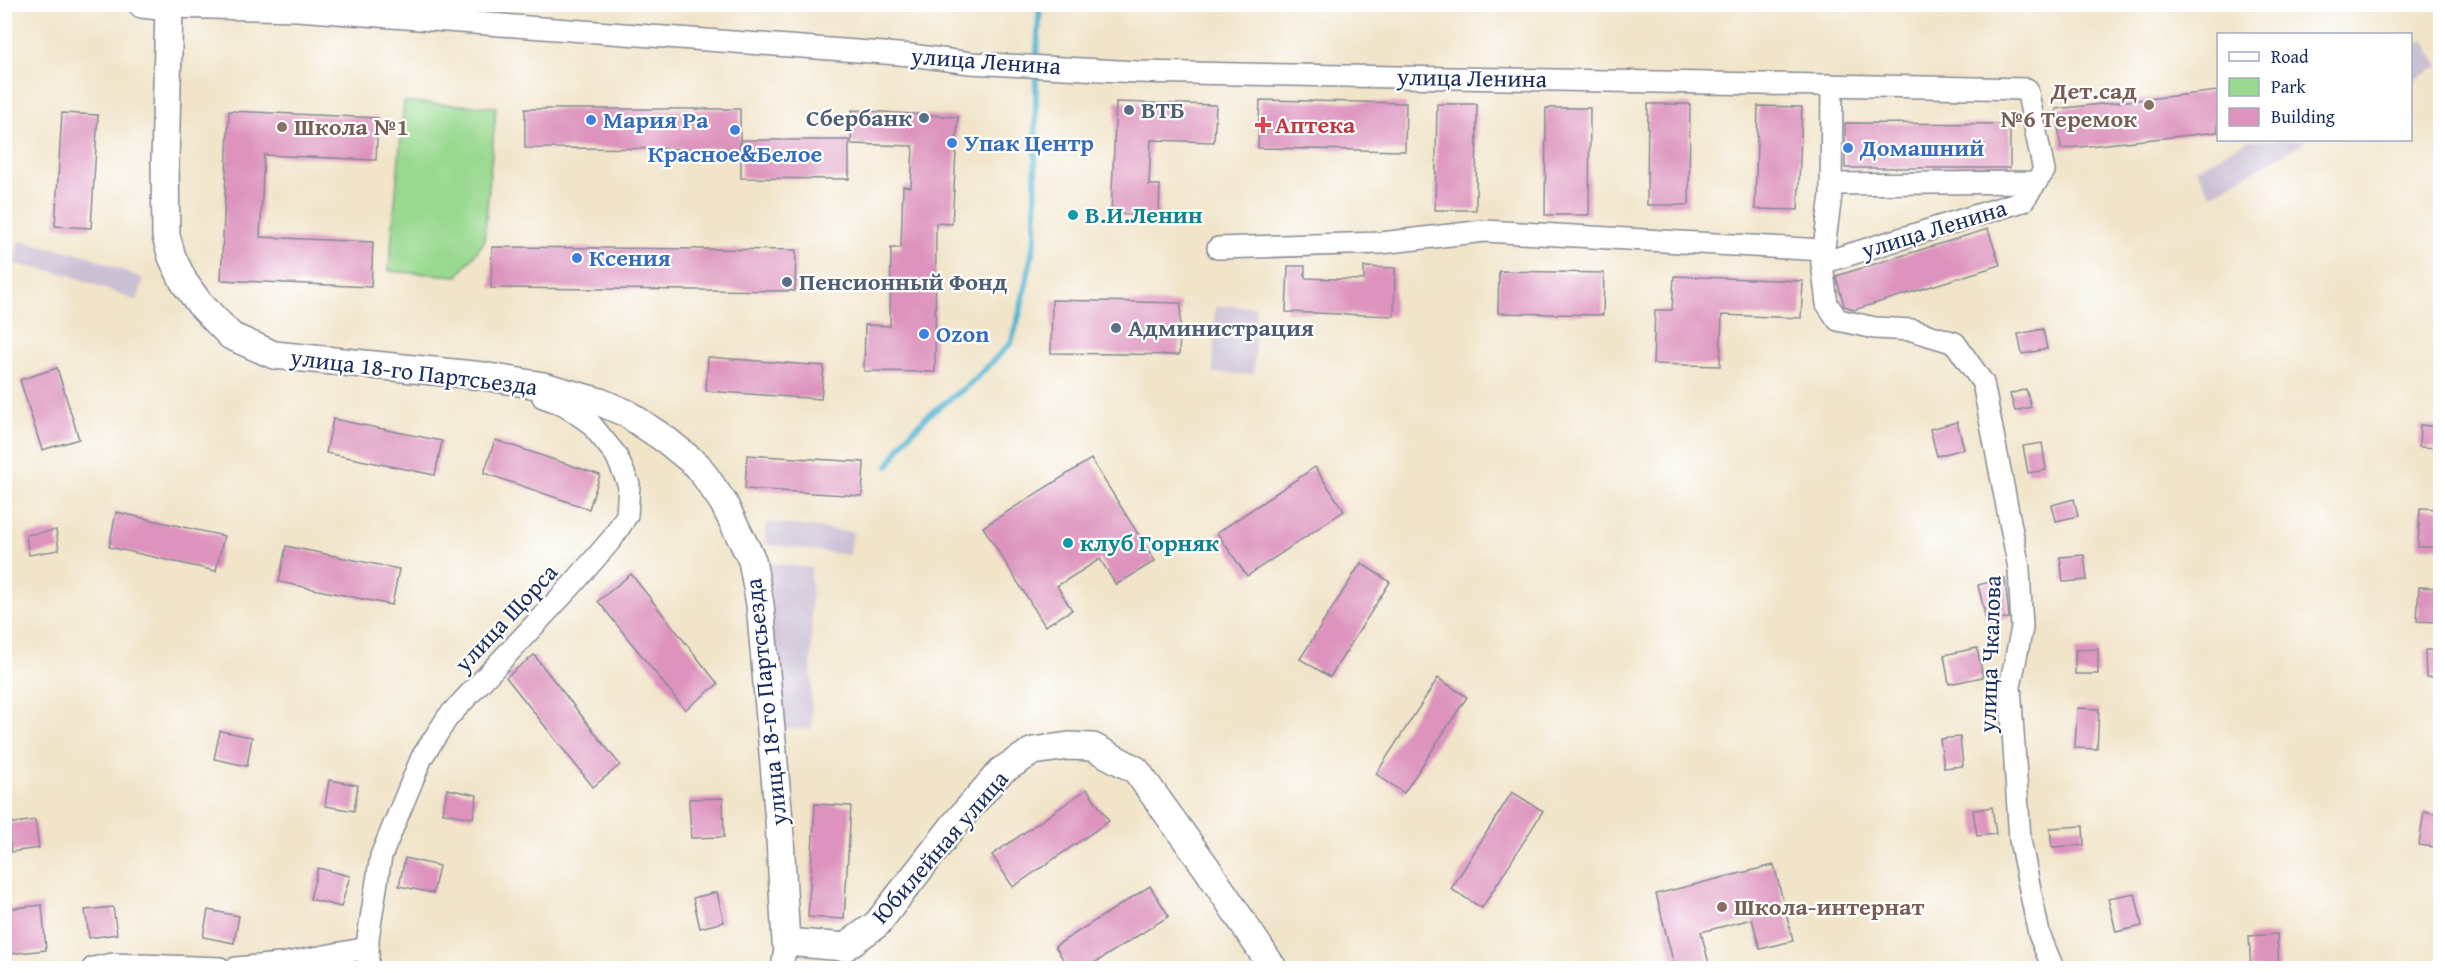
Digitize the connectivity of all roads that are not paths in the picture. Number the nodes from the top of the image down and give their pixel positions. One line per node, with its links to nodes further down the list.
1 (142, 4): 2 (street, улица Ленина)
2 (169, 8): 3 (street, улица Ленина); 9 (street, улица 18-го Партсьезда)
3 (1832, 86): 4 (street, улица Ленина); 5 (street, улица Ленина)
4 (2040, 177): 5 (street); 7 (street, улица Ленина)
5 (1831, 184): 7 (street, улица Ленина)
6 (1218, 248): 7 (street, улица Ленина)
7 (1822, 256): 8 (street, улица Ленина)
8 (1827, 304): 17 (street, улица Чкалова)
9 (483, 376): 10 (street, улица 18-го Партсьезда); 11 (street, улица Щорса)
10 (786, 942): 15 (street, улица 18-го Партсьезда); 16 (street, Юбилейная улица)
11 (368, 958): 14 (street)
12 (93, 969): 13 (street)
13 (220, 969)
14 (236, 969)
15 (782, 969)
16 (1273, 969)
17 (2053, 969)

